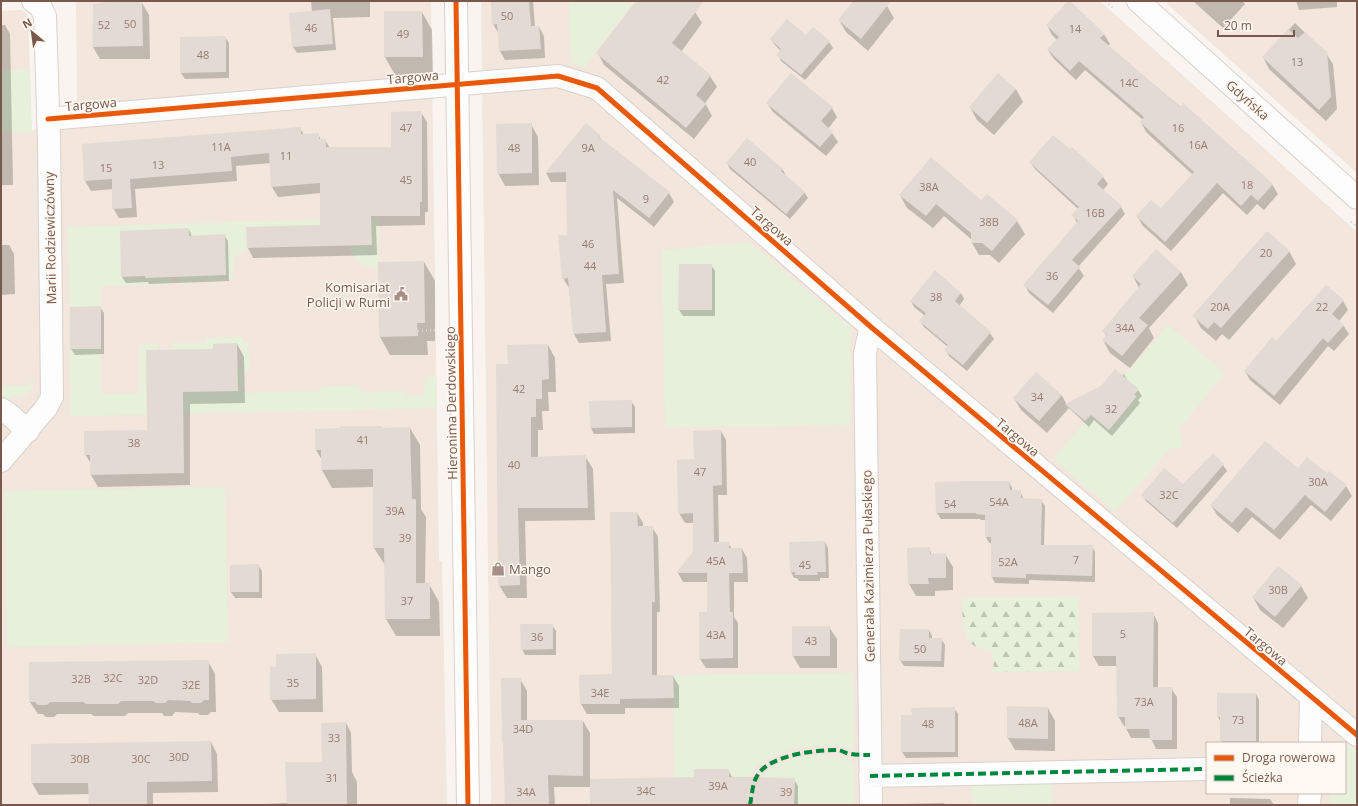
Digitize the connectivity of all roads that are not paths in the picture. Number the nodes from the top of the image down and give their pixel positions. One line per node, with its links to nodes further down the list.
1 (33, 1): 5 (street, Marii Rodziewiczówny)
2 (456, 1): 4 (street, Hieronima Derdowskiego)
3 (1138, 1): 6 (street, Gdyńska)
4 (458, 84): 5 (street, Targowa); 7 (street, Targowa); 17 (street, Hieronima Derdowskiego)
5 (48, 119): 9 (street, Marii Rodziewiczówny)
6 (1354, 189)
7 (871, 327): 11 (street, Targowa); 15 (street, Generała Kazimierza Pułaskiego)
8 (1, 409): 9 (street)
9 (28, 431): 10 (street, Marii Rodziewiczówny)
10 (1, 462)
11 (1311, 698): 12 (street, Targowa); 13 (street)
12 (1357, 735)
13 (1310, 742)
14 (1206, 769): 15 (street)
15 (870, 776): 18 (street, Generała Kazimierza Pułaskiego)
16 (1310, 794): 19 (street)
17 (468, 805)
18 (871, 805)
19 (1309, 805)

